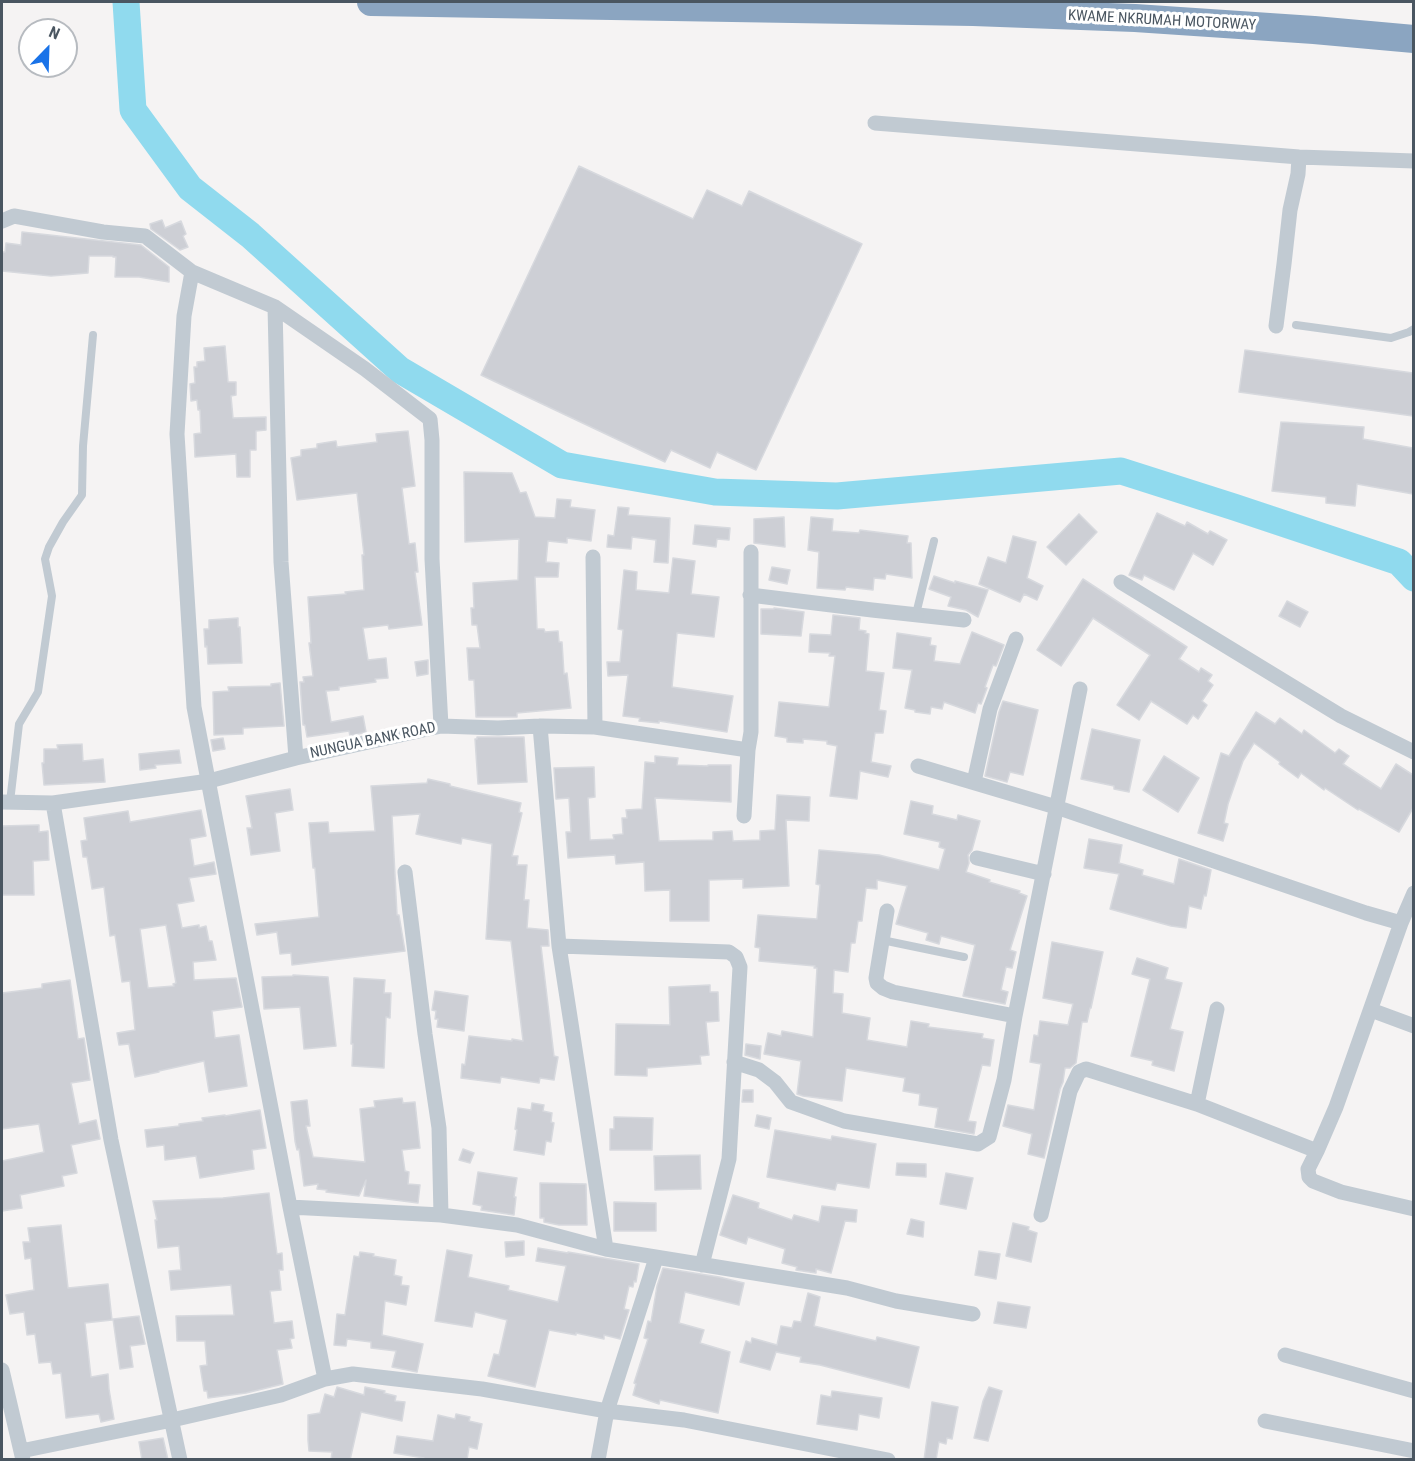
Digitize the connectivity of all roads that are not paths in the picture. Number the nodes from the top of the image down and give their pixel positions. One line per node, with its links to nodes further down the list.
1 (371, 2): 2 (highway, KWAME NKRUMAH MOTORWAY)
2 (1413, 39)
3 (875, 123): 4 (street)
4 (1299, 157): 5 (street); 10 (street)
5 (1413, 161)
6 (2, 221): 7 (street)
7 (192, 272): 8 (street); 29 (street)
8 (275, 308): 22 (street); 27 (street)
9 (1296, 325): 11 (lane)
10 (1276, 326)
11 (1413, 329)
12 (93, 335): 31 (lane)
13 (934, 541): 18 (lane)
14 (751, 552): 17 (street)
15 (593, 557): 24 (street)
16 (1121, 582): 26 (street)
17 (750, 595): 18 (street); 25 (street)
18 (916, 614): 19 (street)
19 (964, 620)
20 (1016, 639): 30 (street)
21 (1080, 689): 33 (street)
22 (441, 726): 23 (street, NUNGUA BANK ROAD); 27 (street, NUNGUA BANK ROAD)
23 (540, 726): 24 (street, NUNGUA BANK ROAD); 42 (street)
24 (595, 727): 25 (street, NUNGUA BANK ROAD)
25 (748, 750): 34 (street)
26 (1413, 752)
27 (296, 758): 29 (street, NUNGUA BANK ROAD)
28 (918, 766): 30 (street)
29 (209, 781): 32 (street, NUNGUA BANK ROAD); 51 (street)
30 (974, 782): 33 (street)
31 (6, 802): 32 (street, NUNGUA BANK ROAD)
32 (53, 802): 64 (street)
33 (1056, 807): 37 (street); 40 (street)
34 (744, 816)
35 (977, 858): 37 (street)
36 (405, 872): 53 (street)
37 (1044, 874): 46 (street)
38 (1413, 896): 40 (street)
39 (887, 910): 41 (street)
40 (1401, 923): 45 (street)
41 (882, 940): 43 (lane); 46 (street)
42 (559, 946): 48 (street); 55 (street)
43 (964, 957)
44 (1217, 1009): 49 (street)
45 (1371, 1010): 47 (street); 50 (street)
46 (1015, 1016): 48 (street)
47 (1413, 1026)
48 (734, 1062): 57 (street)
49 (1197, 1104): 50 (street); 54 (street)
50 (1317, 1151): 52 (street)
51 (290, 1207): 53 (street); 61 (street)
52 (1413, 1209)
53 (441, 1215): 55 (street)
54 (1041, 1215)
55 (606, 1249): 56 (street)
56 (656, 1258): 57 (street); 63 (street)
57 (702, 1265): 58 (street)
58 (974, 1314)
59 (1285, 1355): 62 (street)
60 (2, 1370): 67 (street)
61 (325, 1379): 63 (street); 64 (street)
62 (1413, 1391)
63 (607, 1411): 69 (street); 70 (street)
64 (172, 1420): 67 (street); 68 (street)
65 (1265, 1421): 66 (street)
66 (1413, 1451)
67 (22, 1455)
68 (180, 1460)
69 (598, 1460)
70 (888, 1460)

